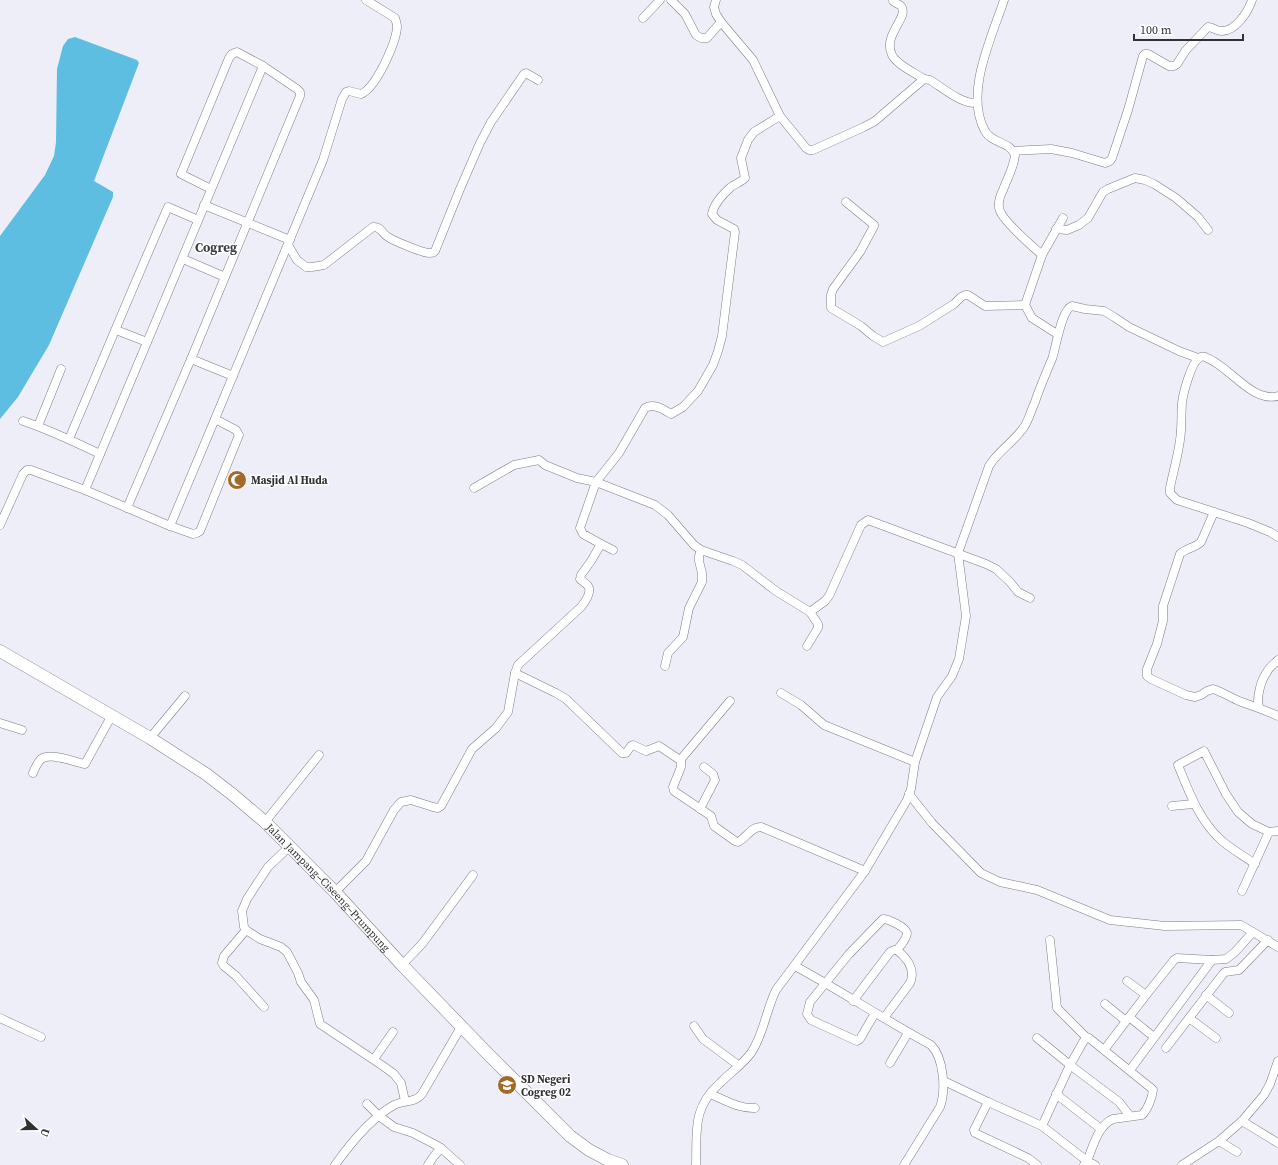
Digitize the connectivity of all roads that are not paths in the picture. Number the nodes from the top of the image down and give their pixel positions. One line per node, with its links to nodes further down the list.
1 (366, 0): 24 (street)
2 (660, 0): 8 (street)
3 (671, 0): 9 (street)
4 (716, 0): 9 (street)
5 (1004, 0): 13 (street)
6 (1252, 0): 15 (street)
7 (893, 1): 11 (street)
8 (644, 18)
9 (721, 22): 14 (street)
10 (263, 66): 16 (street); 16 (street); 21 (street)
11 (924, 79): 13 (street); 14 (street)
12 (538, 80): 24 (street)
13 (977, 103): 15 (street)
14 (780, 116): 42 (street)
15 (1013, 151): 25 (street)
16 (210, 188): 18 (street)
17 (846, 202): 28 (street)
18 (204, 205): 20 (street); 21 (street)
19 (1063, 218): 22 (street)
20 (198, 220): 26 (street); 29 (street)
21 (247, 223): 24 (street); 27 (street)
22 (1056, 229): 23 (street); 25 (street)
23 (1208, 230)
24 (289, 242): 35 (street)
25 (1042, 255): 28 (street)
26 (183, 258): 27 (street); 31 (street)
27 (225, 277): 33 (street)
28 (1025, 305): 30 (street)
29 (116, 330): 31 (street); 40 (street)
30 (1058, 334): 32 (street); 53 (street)
31 (147, 342): 41 (street)
32 (1198, 358): 36 (street); 46 (street)
33 (191, 359): 35 (street); 45 (street)
34 (61, 369): 39 (street)
35 (233, 376): 37 (street)
36 (1278, 396)
37 (215, 419): 48 (street); 48 (street)
38 (23, 421): 39 (street)
39 (38, 426): 40 (street)
40 (69, 439): 41 (street)
41 (100, 454): 44 (street)
42 (596, 482): 43 (street); 50 (street); 52 (street)
43 (474, 488)
44 (85, 490): 45 (street); 47 (street)
45 (127, 508): 48 (street)
46 (1214, 512): 49 (street); 64 (street)
47 (0, 525)
48 (170, 526)
49 (1278, 537)
50 (601, 544): 51 (street); 60 (street)
51 (613, 550)
52 (700, 550): 55 (street); 59 (street)
53 (958, 554): 54 (street); 55 (street); 72 (street)
54 (1030, 598)
55 (810, 612): 56 (street)
56 (807, 646)
57 (0, 651): 65 (main road, Jalan Jampang–Ciseeng–Prumpung)
58 (1278, 660): 64 (street)
59 (665, 666)
60 (515, 673): 71 (street); 87 (street)
61 (781, 693): 72 (street)
62 (186, 696): 69 (street)
63 (730, 701): 71 (street)
64 (1259, 707): 66 (street)
65 (112, 715): 69 (main road, Jalan Jampang–Ciseeng–Prumpung); 74 (street)
66 (1278, 716)
67 (0, 722): 68 (street)
68 (22, 730)
69 (150, 738): 79 (main road, Jalan Jampang–Ciseeng–Prumpung)
70 (319, 755): 79 (street)
71 (680, 760): 78 (street)
72 (915, 762): 75 (street)
73 (704, 767): 78 (street)
74 (33, 773)
75 (909, 794): 84 (street); 89 (street)
76 (1193, 804): 77 (street); 81 (street); 83 (street)
77 (1172, 806)
78 (700, 809): 84 (street)
79 (265, 822): 82 (main road, Jalan Jampang–Ciseeng–Prumpung)
80 (1278, 831): 81 (street)
81 (1269, 832): 83 (street)
82 (289, 846): 87 (main road, Jalan Jampang–Ciseeng–Prumpung); 88 (street)
83 (1255, 864): 86 (street)
84 (865, 871): 96 (street)
85 (473, 875): 95 (street)
86 (1242, 891)
87 (335, 892): 95 (main road, Jalan Jampang–Ciseeng–Prumpung)
88 (246, 930): 103 (street); 121 (street)
89 (1253, 932): 91 (street); 94 (street)
90 (1050, 940): 115 (street)
91 (1268, 940): 92 (street); 100 (street)
92 (1278, 947)
93 (897, 950): 98 (street); 101 (street); 107 (street)
94 (1212, 960): 99 (street); 116 (street)
95 (402, 965): 111 (main road, Jalan Jampang–Ciseeng–Prumpung)
96 (794, 966): 98 (street); 124 (street)
97 (1127, 981): 99 (street)
98 (826, 983): 101 (street); 104 (street)
99 (1146, 995): 109 (street)
100 (1206, 995): 105 (street); 108 (street)
101 (853, 1001): 104 (street)
102 (1105, 1004): 109 (street)
103 (264, 1007)
104 (875, 1013): 107 (street)
105 (1228, 1013)
106 (0, 1018): 114 (street)
107 (884, 1018): 113 (street)
108 (1189, 1018): 118 (street); 119 (street)
109 (1128, 1019): 116 (street); 120 (street)
110 (694, 1026): 124 (street)
111 (462, 1027): 130 (street); 147 (main road, Jalan Jampang–Ciseeng–Prumpung)
112 (393, 1032): 121 (street)
113 (908, 1033): 123 (street); 127 (street)
114 (41, 1037)
115 (1086, 1037): 120 (street); 125 (street)
116 (1154, 1037): 126 (street)
117 (1037, 1038): 125 (street)
118 (1216, 1038)
119 (1166, 1048)
120 (1104, 1050): 126 (street)
121 (374, 1059): 130 (street)
122 (1278, 1061): 136 (street)
123 (890, 1062)
124 (738, 1065): 128 (street)
125 (1070, 1065): 129 (street); 135 (street)
126 (1130, 1070): 135 (street)
127 (944, 1081): 131 (street); 149 (street)
128 (710, 1094): 133 (street); 148 (street)
129 (1056, 1094): 137 (street); 138 (street)
130 (405, 1101): 134 (street)
131 (988, 1102): 137 (street); 150 (street)
132 (367, 1104): 134 (street)
133 (755, 1108)
134 (379, 1116): 141 (street); 144 (street)
135 (1130, 1116): 138 (street)
136 (1242, 1121): 139 (street); 140 (street)
137 (1042, 1126): 143 (street)
138 (1101, 1129): 143 (street)
139 (1219, 1141): 142 (street); 152 (street)
140 (1278, 1143)
141 (441, 1148): 145 (street); 146 (street)
142 (1237, 1152)
143 (1085, 1163): 151 (street)
144 (335, 1165)
145 (428, 1165)
146 (460, 1165)
147 (622, 1165)
148 (696, 1165)
149 (904, 1165)
150 (1037, 1165)
151 (1096, 1165)
152 (1182, 1165)

